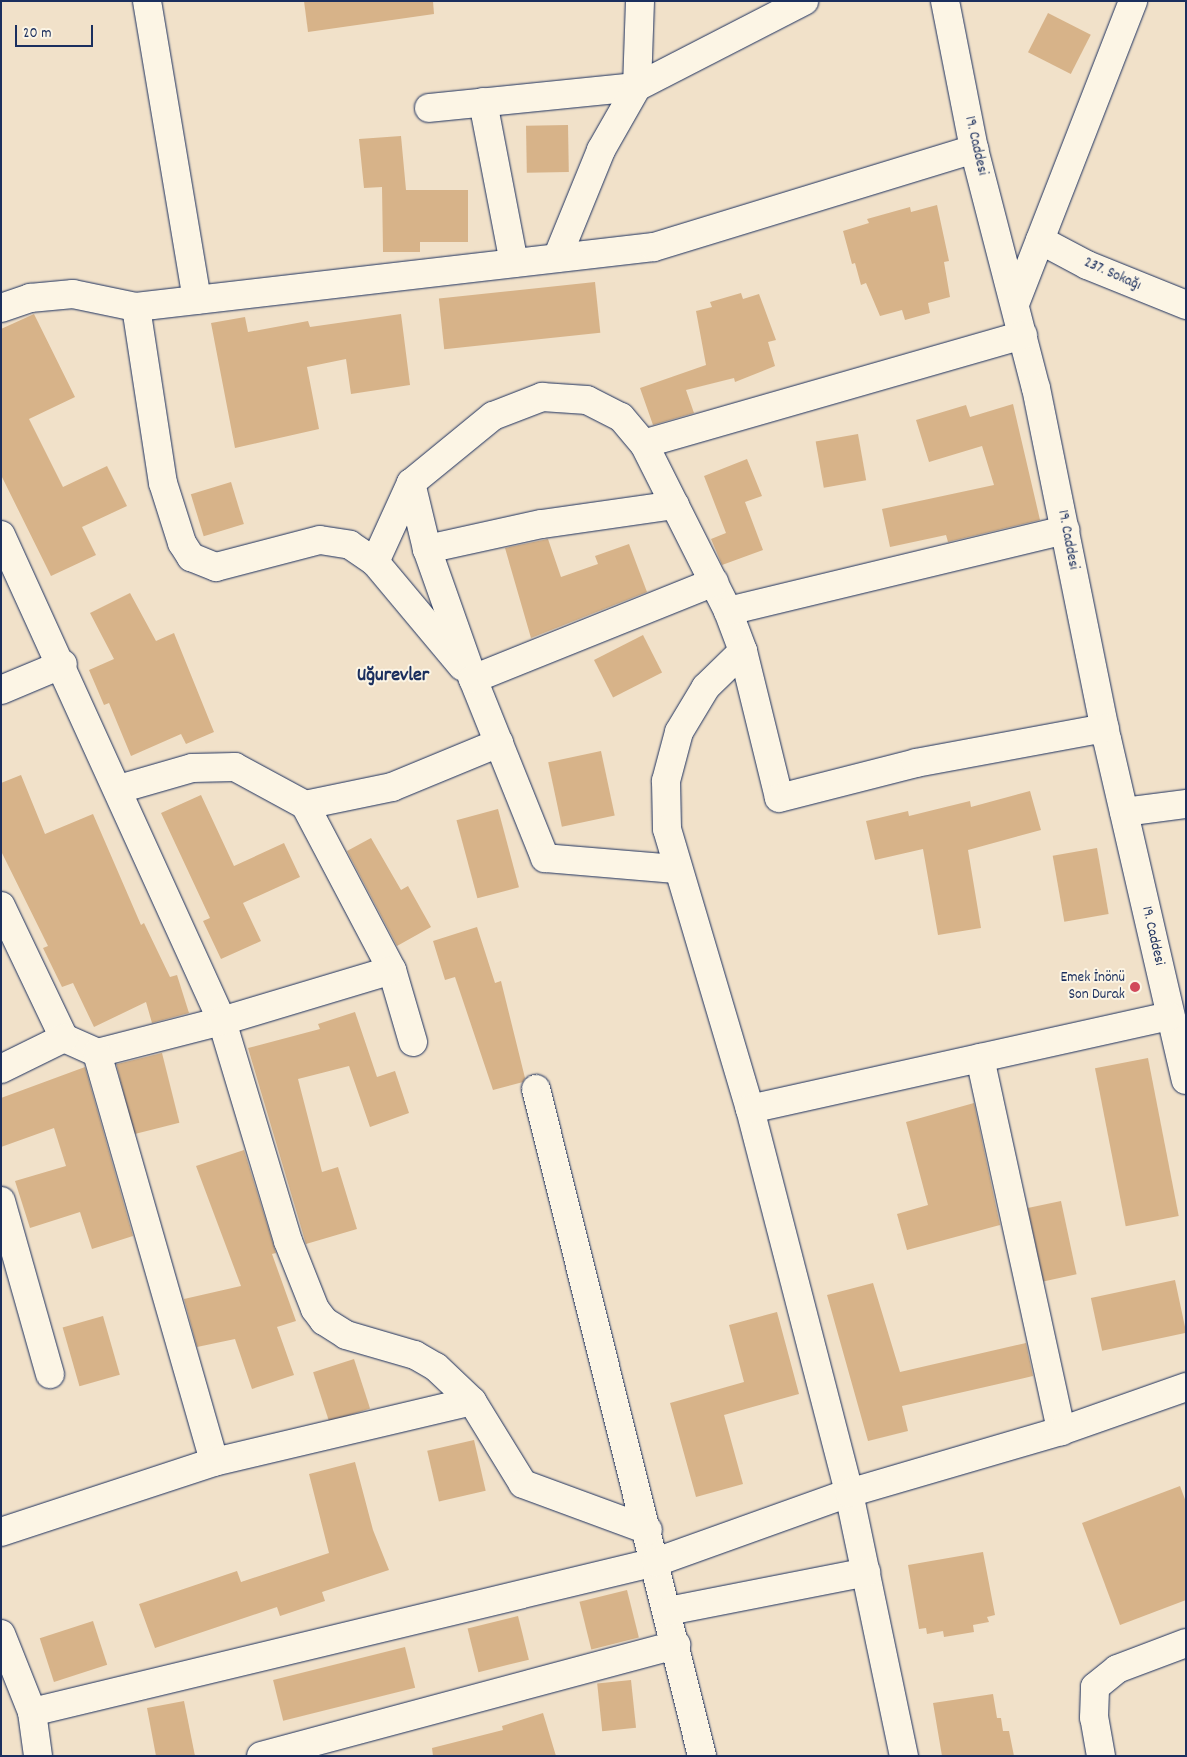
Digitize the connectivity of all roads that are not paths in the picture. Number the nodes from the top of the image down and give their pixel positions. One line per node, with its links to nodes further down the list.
1 (147, 1): 13 (street)
2 (640, 1): 6 (street)
3 (804, 1): 6 (street)
4 (1133, 1): 10 (street)
5 (943, 2): 9 (street, 19. Caddesi)
6 (637, 87): 7 (street); 11 (street)
7 (484, 102): 8 (street); 12 (street)
8 (428, 108)
9 (974, 149): 11 (street); 14 (street, 19. Caddesi)
10 (1040, 240): 14 (street); 15 (street, 237. Sokağı)
11 (557, 258): 12 (street)
12 (514, 263): 13 (street)
13 (197, 300): 16 (street)
14 (1015, 304): 18 (street, 19. Caddesi)
15 (1186, 305)
16 (136, 307): 17 (street); 25 (street)
17 (1, 308)
18 (1022, 336): 19 (street); 22 (street, 19. Caddesi)
19 (644, 444): 20 (street); 21 (street)
20 (411, 483): 24 (street); 25 (street)
21 (675, 505): 24 (street); 26 (street)
22 (1065, 530): 27 (street); 32 (street, 19. Caddesi)
23 (1, 535): 29 (street)
24 (427, 549): 30 (street)
25 (375, 562): 30 (street)
26 (714, 582): 27 (street); 30 (street)
27 (728, 611): 28 (street)
28 (744, 652): 32 (street); 38 (street)
29 (63, 664): 31 (street); 34 (street)
30 (473, 678): 33 (street)
31 (1, 690)
32 (1105, 728): 37 (street, 19. Caddesi)
33 (499, 743): 36 (street); 38 (street)
34 (119, 789): 36 (street); 42 (street)
35 (1186, 804): 37 (street)
36 (306, 805): 40 (street)
37 (1124, 812): 41 (street, 19. Caddesi)
38 (677, 869): 50 (street)
39 (1, 906): 43 (street)
40 (392, 970): 42 (street); 44 (street)
41 (1169, 1016): 46 (street); 47 (street, 19. Caddesi)
42 (222, 1021): 45 (street); 54 (street)
43 (64, 1038): 45 (street); 48 (street)
44 (413, 1042)
45 (97, 1053): 56 (street)
46 (980, 1058): 50 (street); 55 (street)
47 (1183, 1063)
48 (1, 1069)
49 (536, 1089): 58 (street)
50 (750, 1109): 57 (street)
51 (1, 1202): 52 (street)
52 (50, 1374)
53 (1186, 1387): 55 (street)
54 (472, 1401): 56 (street); 58 (street)
55 (1061, 1431): 57 (street)
56 (214, 1462): 59 (street)
57 (849, 1493): 60 (street); 61 (street)
58 (648, 1530): 60 (street)
59 (1, 1532)
60 (656, 1562): 62 (street); 66 (street)
61 (866, 1572): 62 (street); 70 (street)
62 (668, 1611): 65 (street)
63 (1, 1634): 66 (street)
64 (1186, 1643): 71 (street)
65 (676, 1645): 68 (street); 69 (street)
66 (32, 1712): 67 (street)
67 (38, 1756)
68 (261, 1756)
69 (702, 1756)
70 (904, 1756)
71 (1101, 1756)

